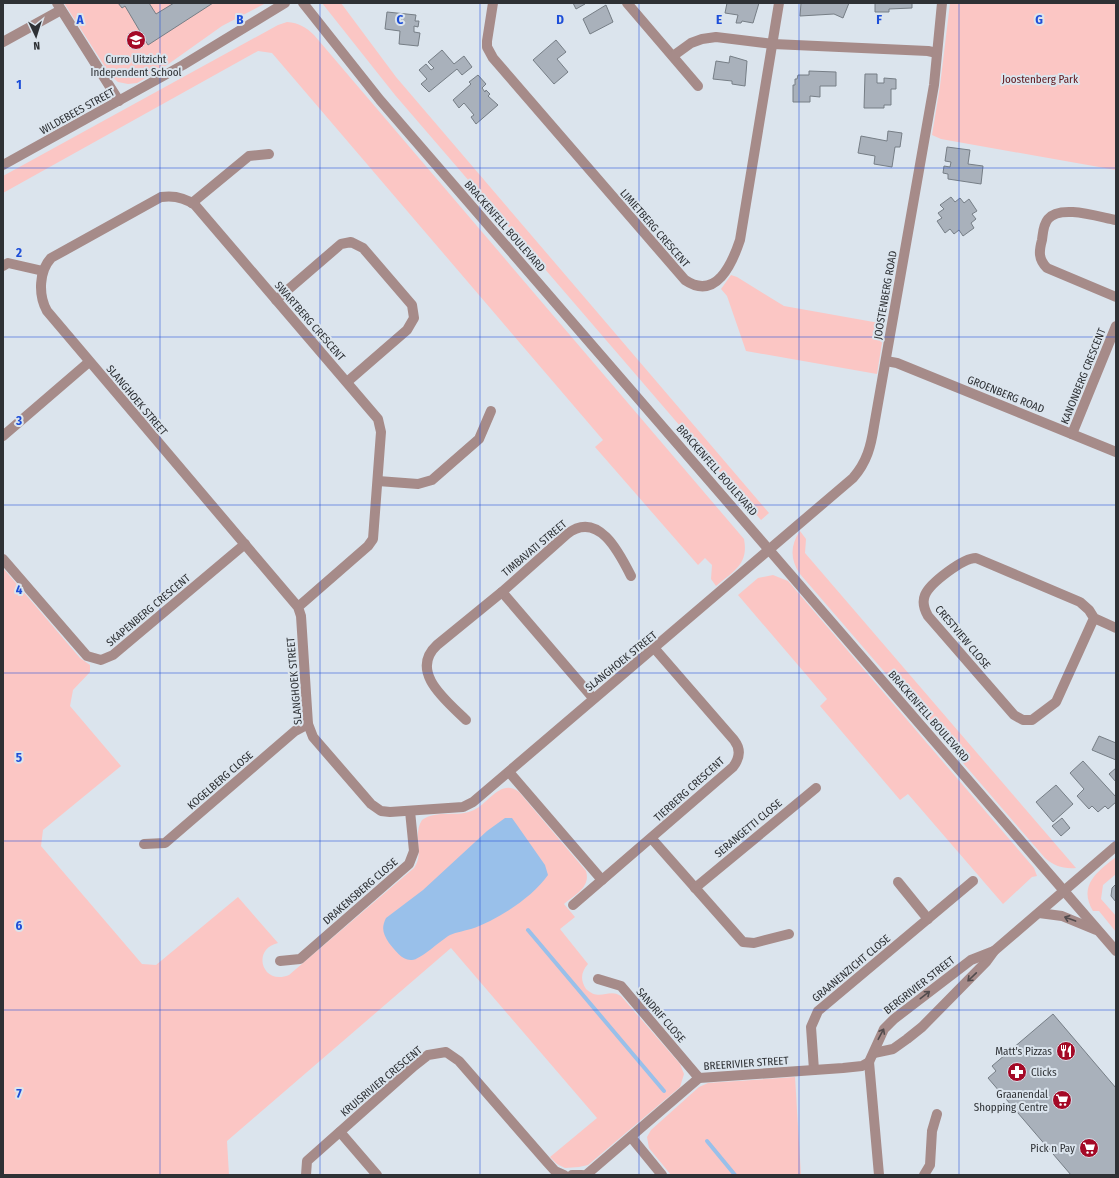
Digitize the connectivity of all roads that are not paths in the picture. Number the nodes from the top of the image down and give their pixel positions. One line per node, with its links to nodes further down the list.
1 (285, 3): 13 (street, WILDEBEES STREET)
2 (303, 3): 32 (street, BRACKENFELL BOULEVARD)
3 (493, 3): 9 (street, LIMIETBERG CRESCENT)
4 (627, 3): 11 (street)
5 (779, 3): 9 (street, LIMIETBERG CRESCENT)
6 (942, 3): 10 (street, JOOSTENBERG ROAD)
7 (59, 6): 8 (street); 13 (street)
8 (3, 42)
9 (772, 44): 10 (street); 11 (street)
10 (937, 53): 23 (street, JOOSTENBERG ROAD)
11 (673, 56): 12 (street)
12 (698, 86)
13 (119, 102): 15 (street, WILDEBEES STREET)
14 (269, 154): 16 (street)
15 (3, 165)
16 (192, 204): 19 (street, SWARTBERG CRESCENT); 21 (street, SWARTBERG CRESCENT)
17 (1116, 220): 20 (street)
18 (3, 266): 19 (street)
19 (43, 271): 24 (street, SLANGHOEK STREET)
20 (1116, 297)
21 (276, 300): 25 (street, SWARTBERG CRESCENT); 25 (street)
22 (1116, 326): 27 (street, KANONBERG CRESCENT)
23 (886, 361): 27 (street, GROENBERG ROAD); 32 (street, JOOSTENBERG ROAD)
24 (89, 362): 28 (street); 31 (street, SLANGHOEK STREET)
25 (347, 382): 30 (street, SWARTBERG CRESCENT)
26 (491, 411): 30 (street)
27 (1072, 434): 29 (street, GROENBERG ROAD)
28 (3, 436)
29 (1116, 452)
30 (378, 481): 36 (street, SWARTBERG CRESCENT)
31 (244, 544): 33 (street, SKAPENBERG CRESCENT); 36 (street, SLANGHOEK STREET)
32 (770, 549): 39 (street, SLANGHOEK STREET); 53 (street, BRACKENFELL BOULEVARD)
33 (3, 559)
34 (631, 576): 35 (street, TIMBAVATI STREET)
35 (502, 592): 40 (street, TIMBAVATI STREET); 41 (street, TIMBAVATI STREET)
36 (298, 607): 42 (street, SLANGHOEK STREET)
37 (1094, 618): 37 (street, CRESTVIEW CLOSE); 38 (street, CRESTVIEW CLOSE)
38 (1116, 628)
39 (655, 649): 40 (street, SLANGHOEK STREET); 46 (street, TIERBERG CRESCENT)
40 (593, 698): 43 (street, SLANGHOEK STREET)
41 (466, 720)
42 (308, 724): 45 (street, SLANGHOEK STREET); 47 (street, KOGELBERG CLOSE)
43 (509, 772): 45 (street, SLANGHOEK STREET); 49 (street)
44 (816, 788): 52 (street, SERANGETTI CLOSE)
45 (410, 811): 61 (street, DRAKENSBERG CLOSE)
46 (652, 839): 49 (street, TIERBERG CRESCENT); 52 (street)
47 (144, 844)
48 (1116, 846): 53 (street, BERGRIVIER STREET)
49 (602, 880): 54 (street, TIERBERG CRESCENT)
50 (973, 881): 56 (street, GRAANENZICHT CLOSE)
51 (898, 882): 56 (street)
52 (695, 888): 58 (street)
53 (1064, 891): 55 (street, BERGRIVIER STREET); 57 (street, BRACKENFELL BOULEVARD)
54 (573, 905)
55 (1039, 913): 57 (street, one-way to 55); 59 (street, BERGRIVIER STREET)
56 (928, 919): 64 (street, GRAANENZICHT CLOSE)
57 (1098, 931): 60 (street, BRACKENFELL BOULEVARD)
58 (789, 934)
59 (994, 951): 63 (street, BERGRIVIER STREET, one-way to 63); 63 (street, BERGRIVIER STREET, one-way to 59)
60 (1116, 951)
61 (280, 961)
62 (598, 979): 65 (street, SANDRIF CLOSE)
63 (872, 1058): 64 (street, BREERIVIER STREET); 76 (street)
64 (814, 1070): 65 (street, BREERIVIER STREET)
65 (699, 1078): 68 (street, BREERIVIER STREET)
66 (938, 1114): 77 (street)
67 (340, 1132): 69 (street, KRUISRIVIER CRESCENT); 70 (street); 71 (street, KRUISRIVIER CRESCENT)
68 (631, 1137): 74 (street, BREERIVIER STREET); 75 (street)
69 (306, 1175)
70 (377, 1175)
71 (564, 1175)
72 (572, 1175): 73 (street)
73 (582, 1175)
74 (586, 1175)
75 (662, 1175)
76 (879, 1175)
77 (924, 1175)

